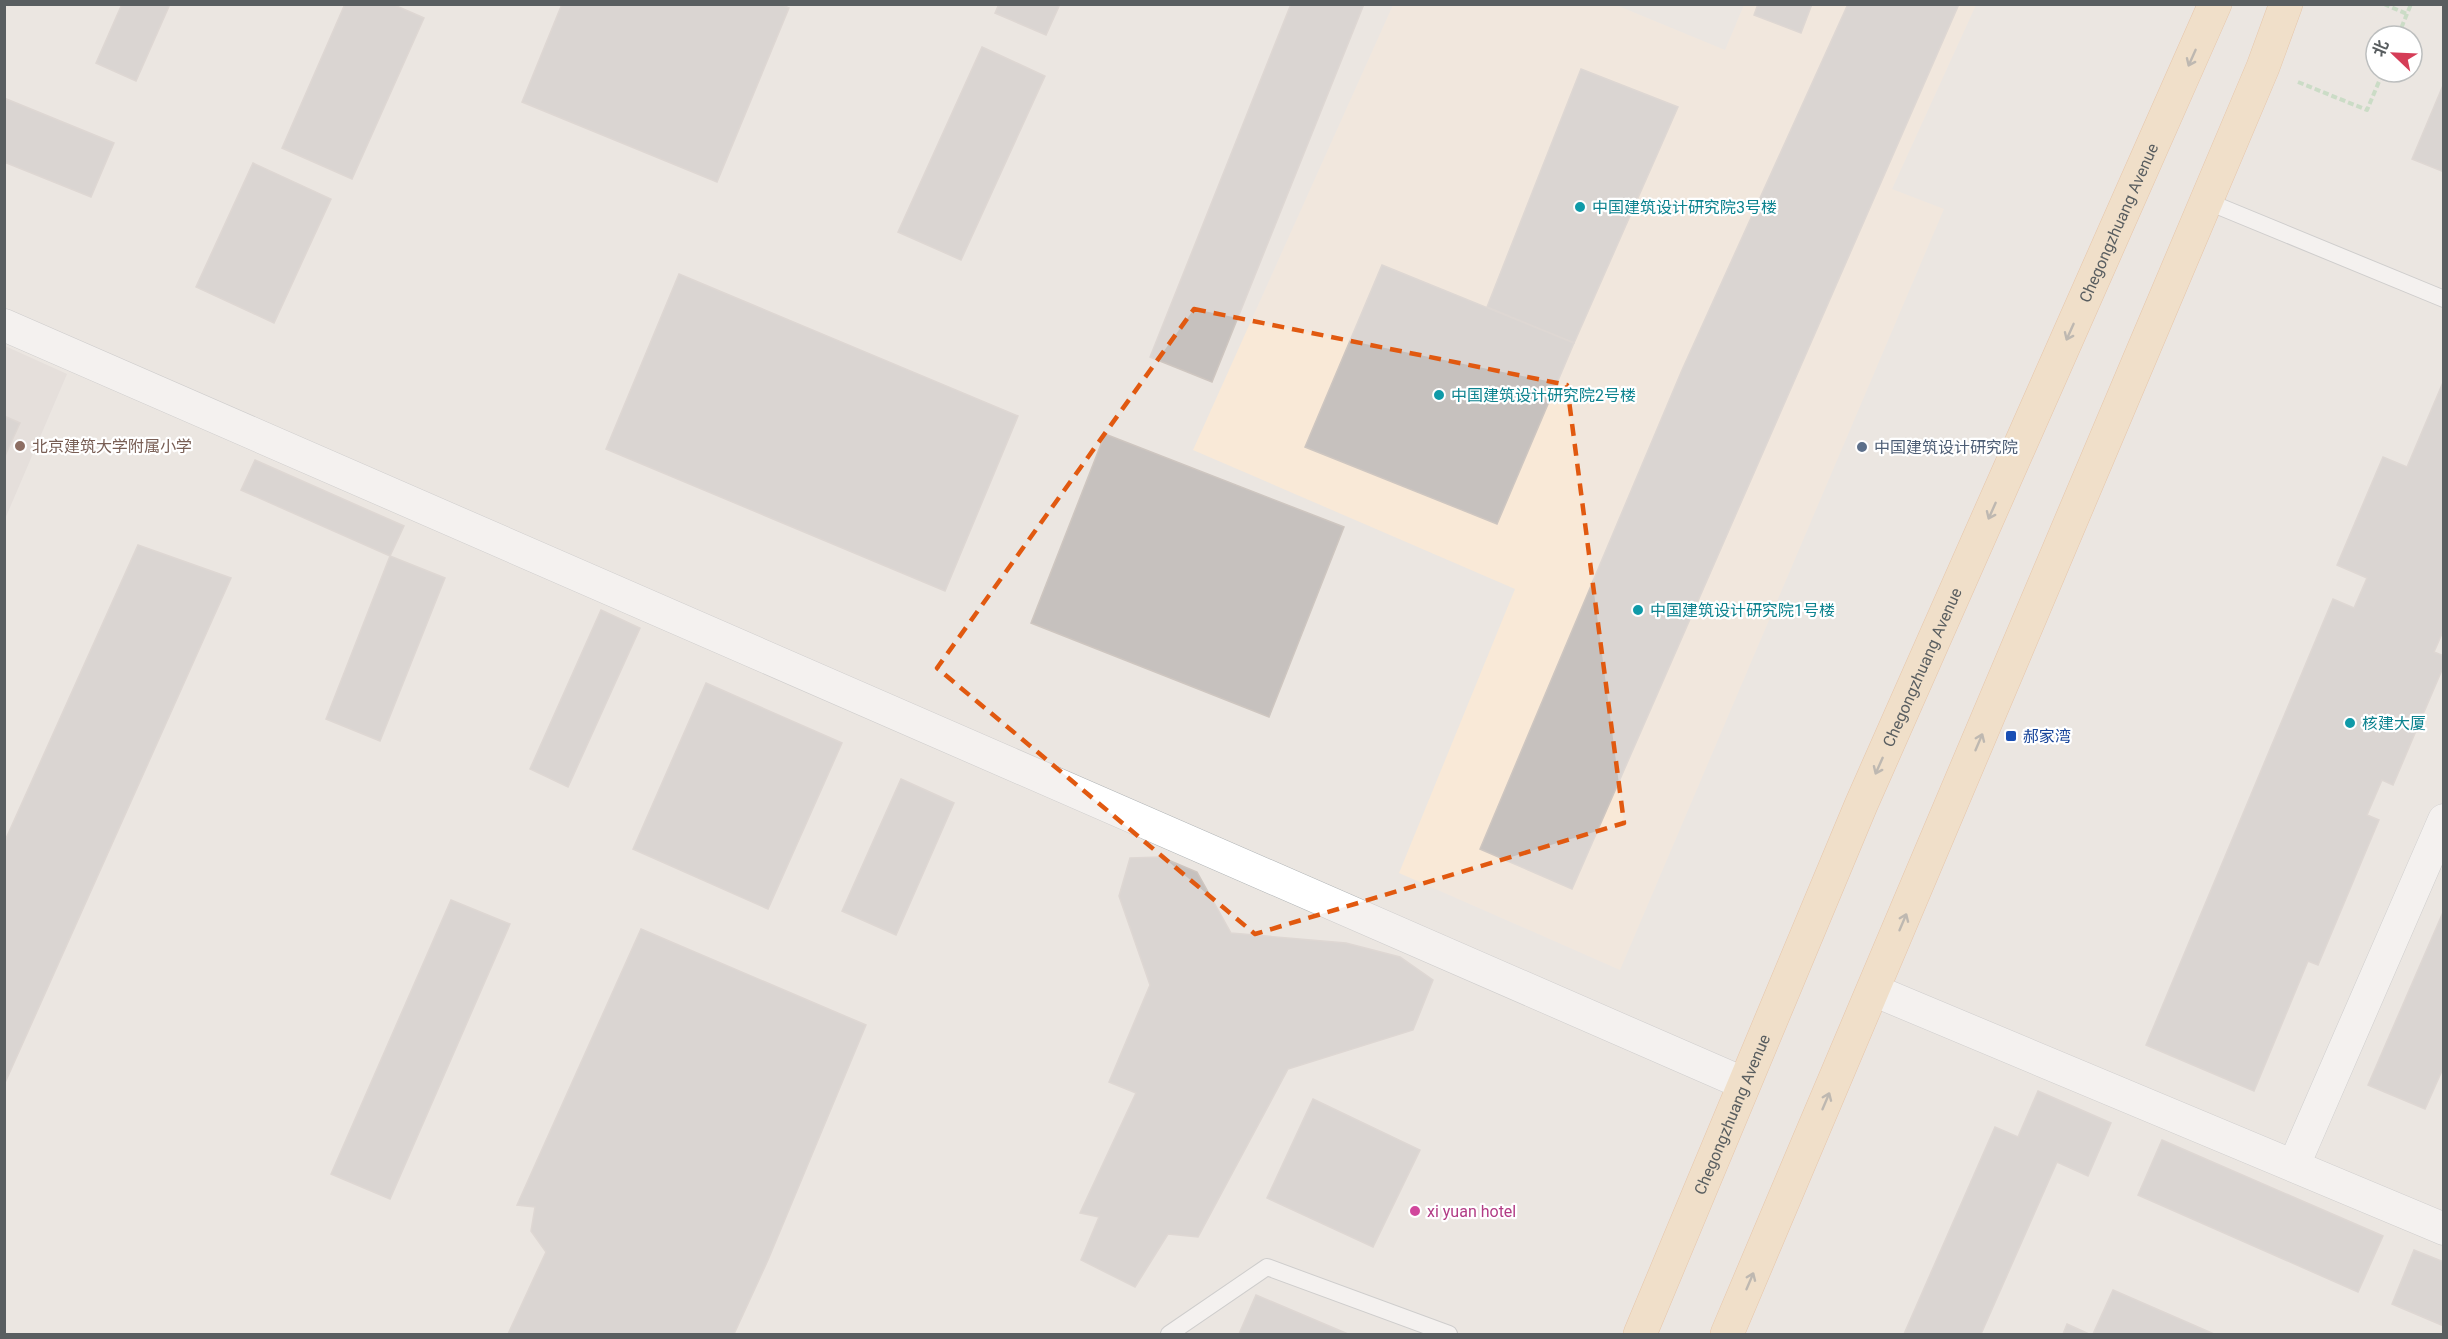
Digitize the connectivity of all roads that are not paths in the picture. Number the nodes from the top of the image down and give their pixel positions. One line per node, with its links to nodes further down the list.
1 (2215, 4): 8 (main road, Chegongzhuang Avenue, one-way to 8)
2 (2286, 4): 3 (main road)
3 (2206, 201): 4 (lane); 7 (main road, one-way to 3)
4 (2444, 299)
5 (4, 325): 8 (street)
6 (2444, 820): 9 (street)
7 (1874, 990): 9 (street); 14 (main road, one-way to 7)
8 (1743, 1083): 13 (main road, Chegongzhuang Avenue)
9 (2294, 1165): 10 (street)
10 (2444, 1229)
11 (1169, 1335): 12 (lane)
12 (1449, 1335)
13 (1640, 1335)
14 (1727, 1335)

